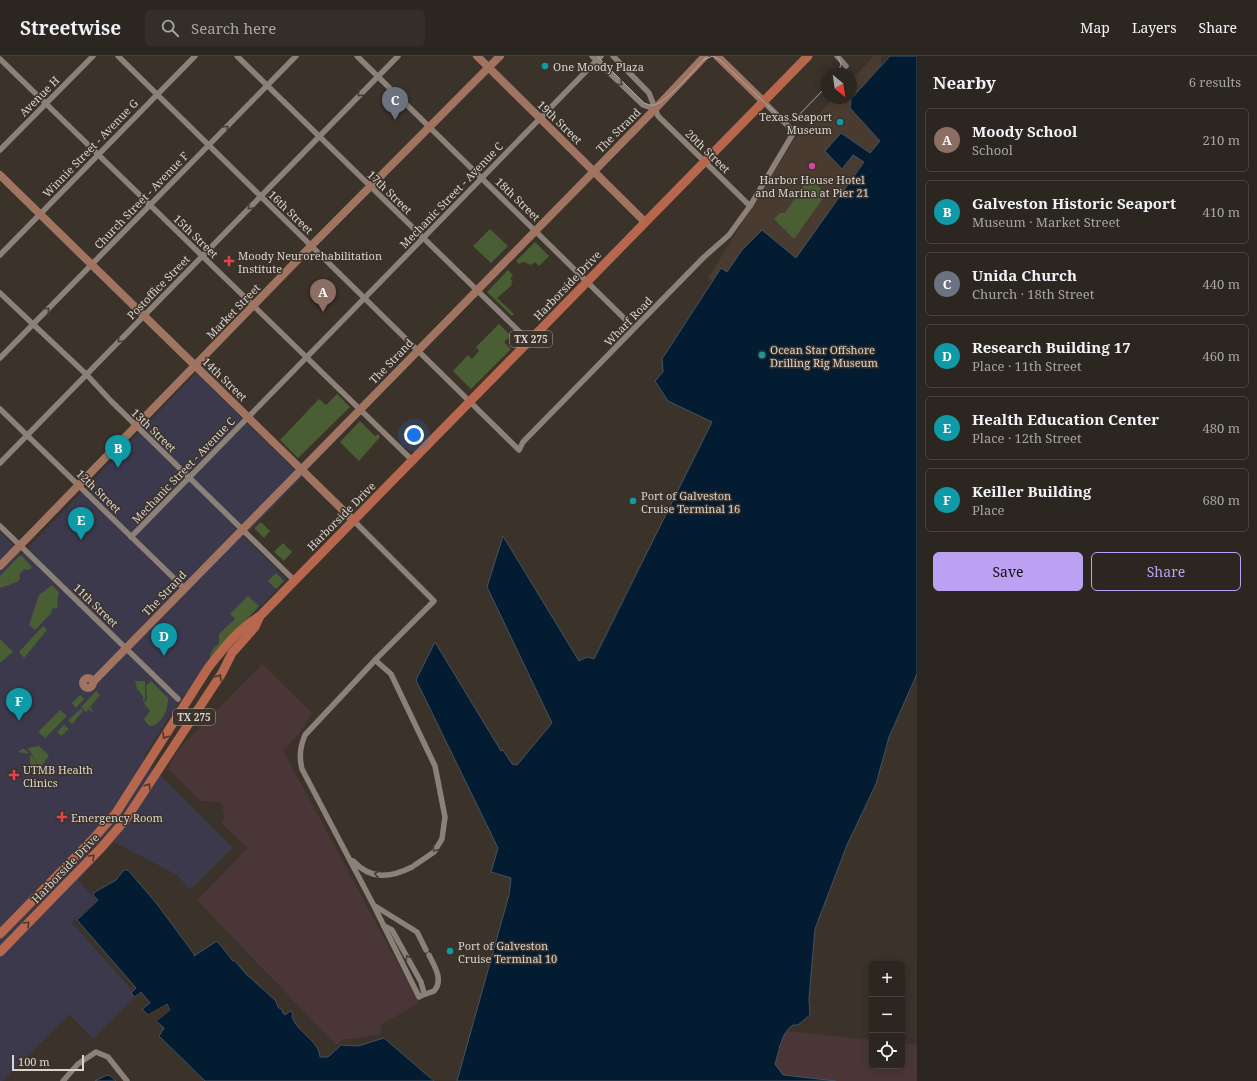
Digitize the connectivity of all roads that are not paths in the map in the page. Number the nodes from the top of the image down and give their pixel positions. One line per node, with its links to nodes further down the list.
1 (93, 56): 23 (street, Avenue H)
2 (118, 56): 21 (street, 16th Street)
3 (195, 56): 21 (street, Winnie Street - Avenue G)
4 (237, 56): 20 (street, 17th Street)
5 (296, 56): 20 (street, Church Street - Avenue F)
6 (357, 56): 19 (street, 18th Street)
7 (398, 56): 19 (street, Postoffice Street)
8 (477, 56): 18 (main road, 19th Street)
9 (500, 56): 18 (main road, Market Street)
10 (613, 56): 24 (street, 20th Street)
11 (705, 56): 24 (main road, The Strand)
12 (717, 56): 22 (main road)
13 (808, 56): 22 (main road, Harborside Drive / TX 275)
14 (837, 56): 17 (street)
15 (597, 57): 24 (street, 20th Street, one-way to 24); 25 (street, Mechanic Street - Avenue C)
16 (0, 58): 23 (street, 15th Street)
17 (846, 66)
18 (489, 67): 25 (main road, 19th Street); 26 (main road, Market Street)
19 (378, 76): 26 (street, 18th Street); 27 (street, Postoffice Street, one-way to 27)
20 (267, 85): 27 (street, 17th Street); 28 (street, Church Street - Avenue F, one-way to 20)
21 (157, 94): 28 (street, 16th Street); 30 (street, Winnie Street - Avenue G)
22 (763, 101): 31 (main road, Harborside Drive / TX 275); 38 (street, Wharf Road)
23 (46, 103): 29 (street, Avenue H); 30 (street, 15th Street)
24 (654, 109): 31 (street, 20th Street); 32 (main road, The Strand)
25 (540, 118): 32 (main road, 19th Street); 34 (street, Mechanic Street - Avenue C)
26 (430, 127): 34 (street, 18th Street); 35 (main road, Market Street)
27 (318, 136): 35 (street, 17th Street); 36 (street, Postoffice Street)
28 (209, 145): 36 (street, 16th Street); 37 (street, Church Street - Avenue F)
29 (0, 150)
30 (99, 154): 37 (street, 15th Street); 39 (street, Winnie Street - Avenue G)
31 (704, 161): 38 (street, 20th Street); 40 (main road, Harborside Drive / TX 275)
32 (593, 170): 40 (main road, 19th Street); 41 (main road, The Strand)
33 (0, 175): 39 (main road, 14th Street)
34 (481, 178): 41 (street, 18th Street); 42 (street, Mechanic Street - Avenue C)
35 (370, 186): 42 (street, 17th Street); 43 (main road, Market Street)
36 (261, 196): 43 (street, 16th Street); 45 (street, Postoffice Street, one-way to 45)
37 (151, 206): 45 (street, 15th Street); 46 (street, Church Street - Avenue F)
38 (750, 206): 67 (street, Wharf Road)
39 (40, 214): 44 (street, Winnie Street - Avenue G); 46 (main road, 14th Street)
40 (645, 222): 47 (main road, Harborside Drive / TX 275)
41 (534, 230): 47 (street, 18th Street); 48 (main road, The Strand)
42 (423, 238): 48 (street, 17th Street); 50 (street, Mechanic Street - Avenue C)
43 (312, 245): 50 (street, 16th Street); 51 (main road, Market Street)
44 (0, 254)
45 (202, 256): 51 (street, 15th Street); 52 (street, Postoffice Street)
46 (92, 265): 52 (main road, 14th Street); 54 (street, Church Street - Avenue F, one-way to 46)
47 (587, 282): 53 (street, 18th Street); 55 (main road, Harborside Drive / TX 275)
48 (476, 290): 55 (street, 17th Street); 56 (main road, The Strand)
49 (0, 293): 54 (street, 13th Street)
50 (364, 297): 56 (street, 16th Street); 57 (street, Mechanic Street - Avenue C)
51 (253, 305): 57 (street, 15th Street); 59 (main road, Market Street)
52 (144, 316): 59 (main road, 14th Street); 60 (street, Postoffice Street, one-way to 60)
53 (630, 324)
54 (32, 325): 58 (street, Church Street - Avenue F); 60 (street, 13th Street)
55 (529, 341): 61 (main road, Harborside Drive / TX 275)
56 (418, 349): 61 (street, 16th Street); 63 (main road, The Strand)
57 (307, 357): 63 (street, 15th Street); 64 (street, Mechanic Street - Avenue C)
58 (0, 358)
59 (195, 365): 64 (main road, 14th Street); 65 (main road, Market Street)
60 (86, 375): 65 (street, 13th Street); 66 (street, Postoffice Street)
61 (470, 402): 67 (street, 16th Street); 68 (main road, Harborside Drive / TX 275)
62 (0, 409): 66 (street, 12th Street)
63 (360, 409): 68 (street, 15th Street); 70 (main road, The Strand)
64 (248, 417): 70 (main road, 14th Street); 71 (street, Mechanic Street - Avenue C)
65 (136, 426): 71 (street, 13th Street); 72 (main road, Market Street)
66 (27, 435): 69 (street, Postoffice Street); 72 (street, 12th Street)
67 (519, 450)
68 (412, 461): 73 (main road, Harborside Drive / TX 275)
69 (0, 463)
70 (301, 469): 73 (main road, 14th Street); 75 (main road, The Strand)
71 (189, 478): 75 (street, 13th Street); 76 (street, Mechanic Street - Avenue C)
72 (78, 485): 76 (street, 12th Street); 77 (main road, Market Street)
73 (354, 521): 79 (main road, Harborside Drive / TX 275); 83 (street, 14th Street)
74 (0, 526): 77 (street, 11th Street)
75 (242, 529): 79 (street, 13th Street); 80 (main road, The Strand)
76 (131, 537): 80 (street, 12th Street)
77 (20, 546): 78 (main road, Market Street); 82 (street, 11th Street)
78 (0, 566)
79 (295, 580): 81 (main road, Harborside Drive / TX 275)
80 (184, 588): 82 (main road, The Strand)
81 (260, 616): 86 (main road, Harborside Drive / TX 275, one-way to 86); 87 (main road, Harborside Drive / TX 275, one-way to 81)
82 (125, 648): 84 (main road, The Strand); 85 (street, 11th Street)
83 (375, 660): 90 (street); 90 (street, one-way to 90)
84 (93, 682)
85 (178, 699)
86 (148, 761): 87 (main road); 88 (main road, Harborside Drive / TX 275)
87 (160, 769): 89 (main road, Harborside Drive / TX 275, one-way to 87)
88 (116, 813): 89 (main road); 91 (main road, Harborside Drive / TX 275)
89 (126, 818): 92 (main road, Harborside Drive / TX 275, one-way to 89)
90 (347, 854): 93 (street)
91 (67, 866): 92 (main road); 94 (main road, Harborside Drive / TX 275)
92 (76, 873): 95 (main road, Harborside Drive / TX 275, one-way to 92)
93 (374, 906): 93 (street)
94 (2, 932): 95 (main road)
95 (14, 938): 96 (main road, Harborside Drive / TX 275)
96 (0, 952)
97 (63, 1081): 98 (street)
98 (127, 1081)

